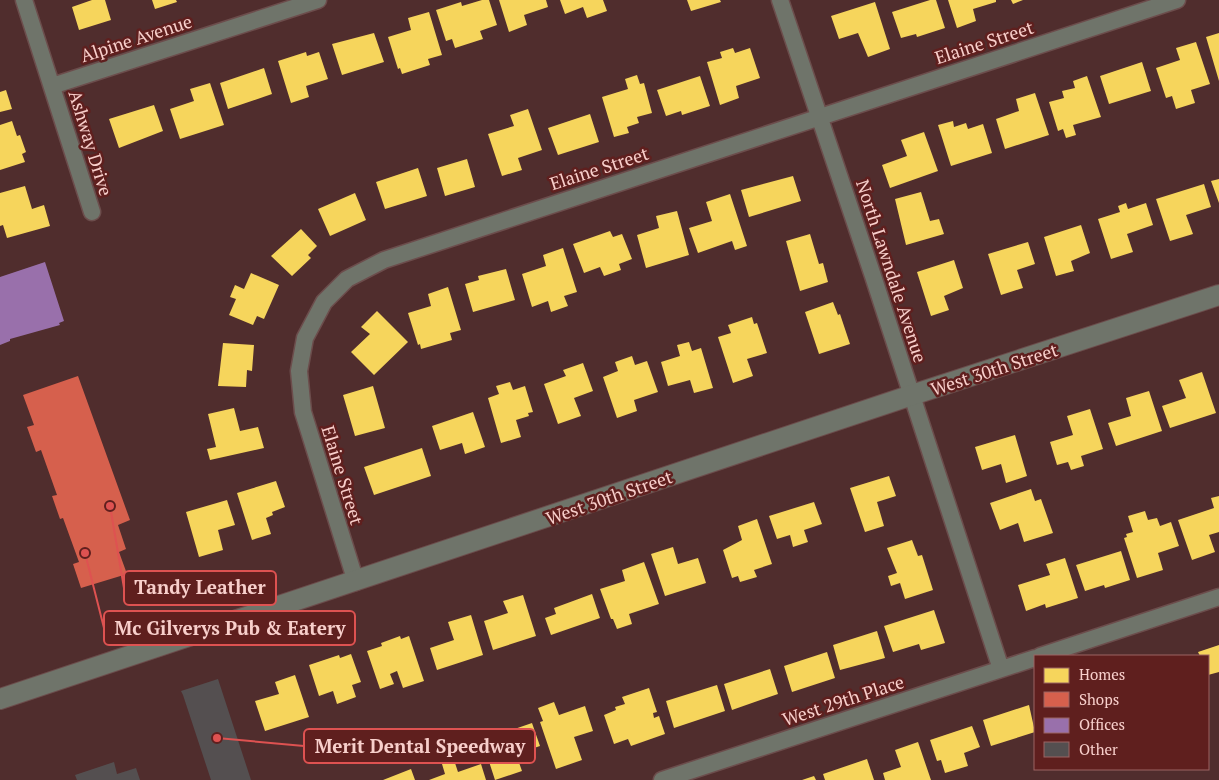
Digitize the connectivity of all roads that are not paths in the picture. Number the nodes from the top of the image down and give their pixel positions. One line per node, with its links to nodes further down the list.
1 (24, 0): 5 (street, Ashway Drive)
2 (318, 0): 5 (street, Alpine Avenue)
3 (780, 0): 6 (street, North Lawndale Avenue)
4 (1177, 0): 6 (street, Elaine Street)
5 (52, 86): 7 (street, Ashway Drive)
6 (819, 117): 9 (street, North Lawndale Avenue); 10 (street, Elaine Street)
7 (92, 212)
8 (1219, 295): 9 (street, West 30th Street)
9 (912, 395): 10 (street, West 30th Street); 14 (street, North Lawndale Avenue)
10 (356, 582): 15 (street, West 30th Street)
11 (1219, 597): 12 (street)
12 (1043, 655)
13 (1034, 658): 14 (street, West 29th Place)
14 (1002, 669): 16 (street, West 29th Place)
15 (0, 699)
16 (662, 780)

